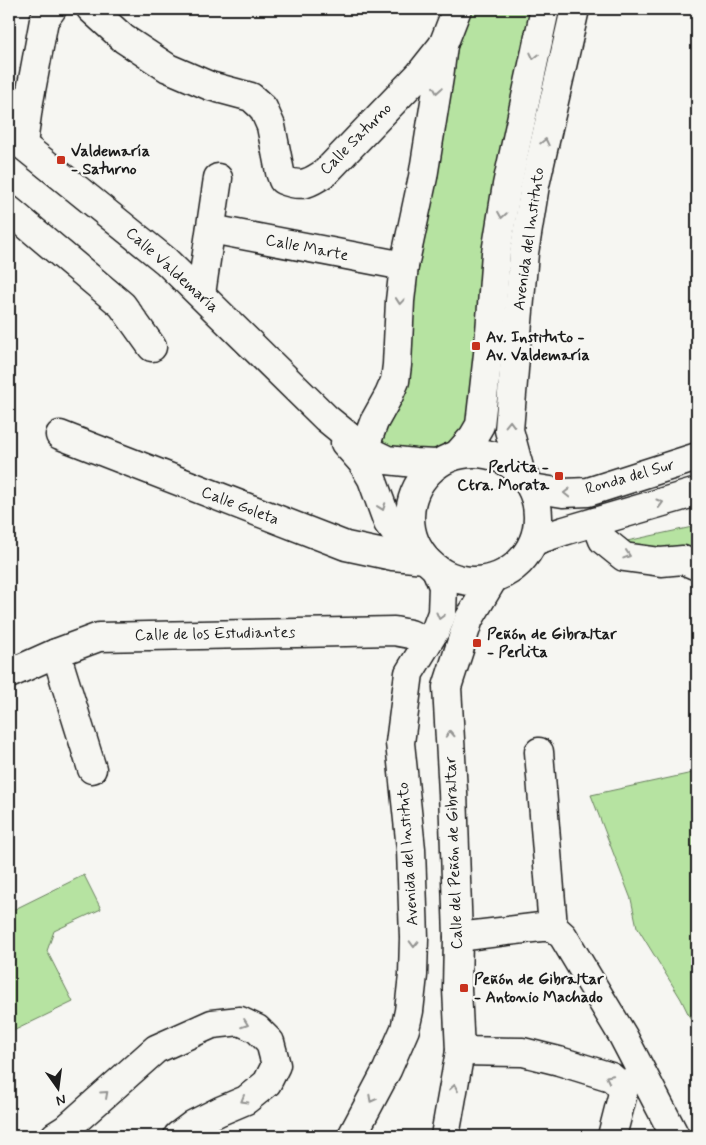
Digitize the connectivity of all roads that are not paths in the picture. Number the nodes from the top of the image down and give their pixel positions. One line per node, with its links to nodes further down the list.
1 (52, 9): 7 (street)
2 (90, 9): 6 (street, Calle Saturno)
3 (457, 9): 6 (street)
4 (545, 9): 19 (street, Avenida del Instituto, one-way to 19)
5 (575, 9): 20 (street, Avenida del Instituto, one-way to 5)
6 (443, 45): 11 (street, one-way to 11)
7 (16, 139): 12 (street, Calle Valdemaría)
8 (218, 178): 10 (street)
9 (9, 210): 13 (street)
10 (211, 229): 11 (street, Calle Marte); 12 (street)
11 (404, 266): 14 (street, one-way to 14)
12 (201, 294): 15 (street, Calle Valdemaría)
13 (152, 347)
14 (374, 422): 15 (street); 17 (street)
15 (331, 423): 17 (street, Calle Valdemaría)
16 (60, 435): 24 (street, Calle Goleta)
17 (363, 456): 19 (street, Calle Valdemaría); 24 (street, Calle Valdemaría, one-way to 24)
18 (697, 457): 20 (street, Ronda del Sur, one-way to 20)
19 (448, 459): 20 (street); 24 (street)
20 (526, 479): 23 (street)
21 (697, 492): 22 (street, Ronda del Sur, one-way to 21)
22 (596, 522): 23 (street, Ronda del Sur); 25 (street, one-way to 25)
23 (534, 541): 26 (street)
24 (426, 559): 26 (street); 27 (street, Avenida del Instituto, one-way to 27)
25 (697, 566)
26 (493, 579): 33 (street, Calle del Peñón de Gibraltar, one-way to 26)
27 (427, 642): 28 (street, Calle de los Estudiantes); 37 (street, Avenida del Instituto, one-way to 37)
28 (56, 653): 29 (street, Calle de los Estudiantes); 31 (street)
29 (9, 674)
30 (540, 752): 32 (street)
31 (92, 769)
32 (553, 927): 33 (street); 40 (street)
33 (458, 937): 34 (street, Calle del Peñón de Gibraltar)
34 (460, 1051): 38 (street, Calle del Peñón de Gibraltar, one-way to 34); 39 (street, one-way to 34)
35 (55, 1136): 36 (street, one-way to 36)
36 (178, 1136)
37 (352, 1136)
38 (445, 1136)
39 (612, 1136)
40 (676, 1136)

